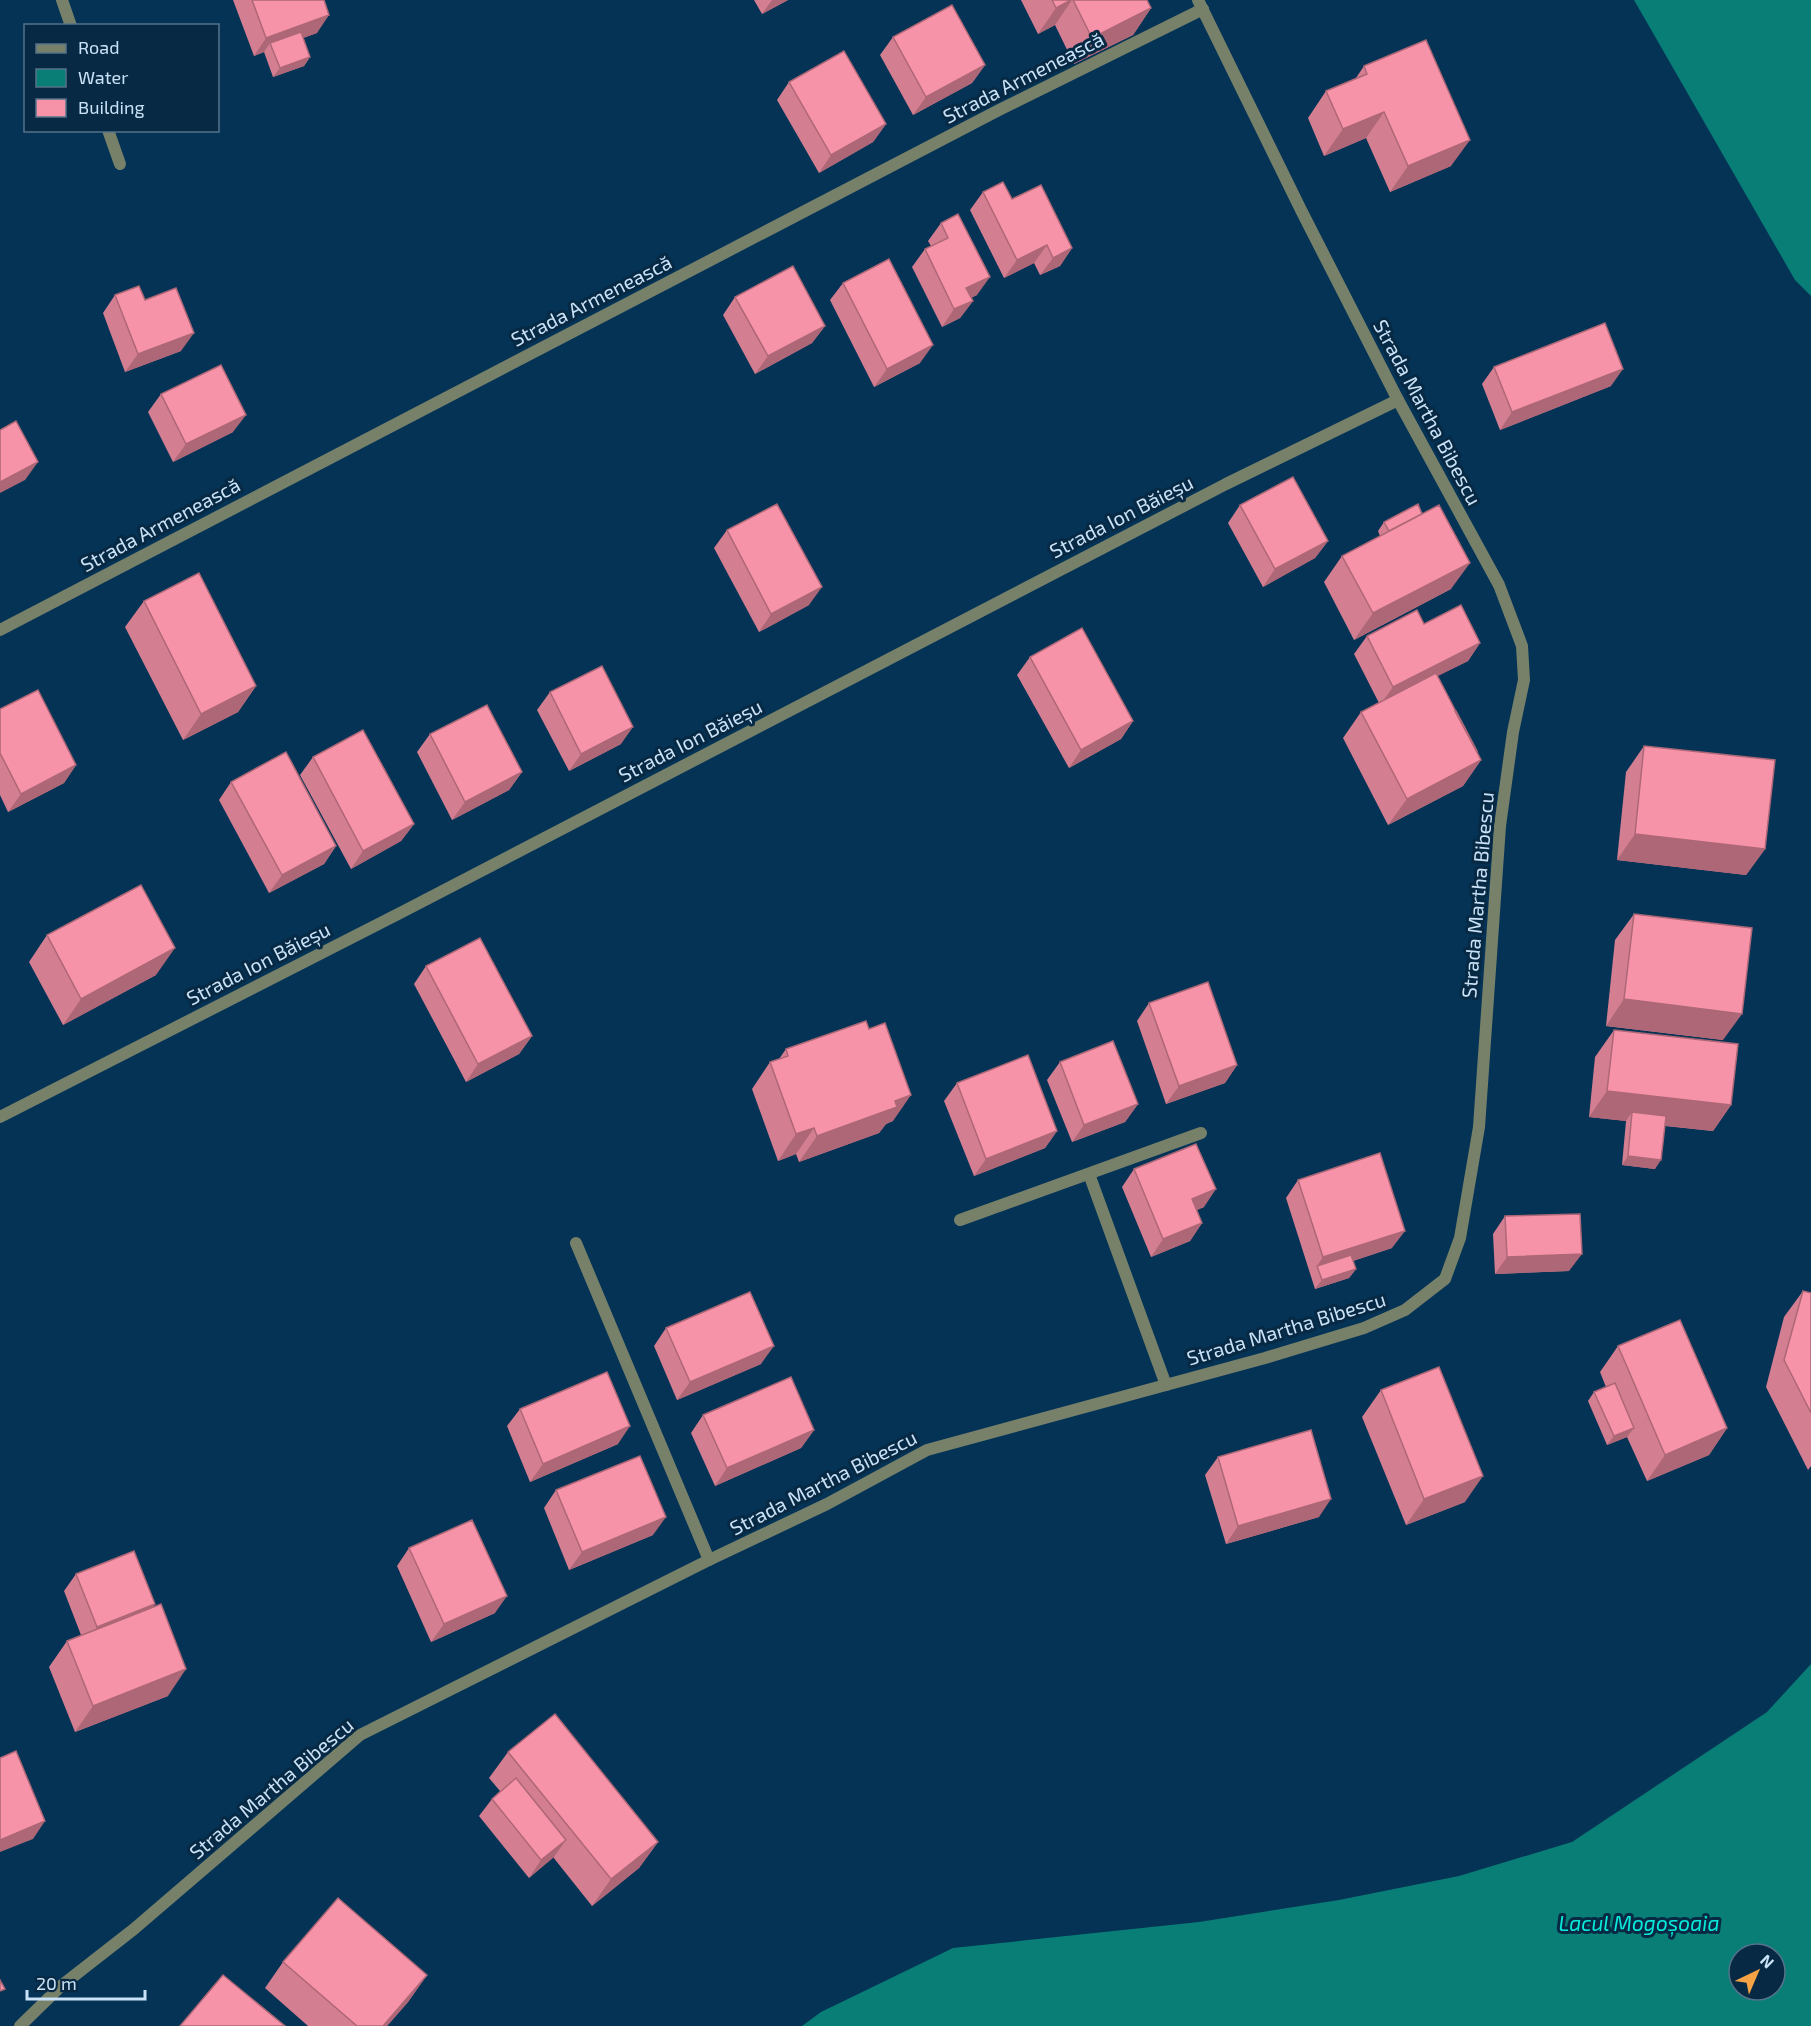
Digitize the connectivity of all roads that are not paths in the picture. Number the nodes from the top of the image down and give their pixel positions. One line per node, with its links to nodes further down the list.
1 (62, 0): 3 (street)
2 (1200, 4): 6 (street, Strada Martha Bibescu); 7 (street, Strada Armenească)
3 (70, 24)
4 (109, 132): 5 (street)
5 (120, 164)
6 (1398, 400): 8 (street, Strada Ion Băieșu); 13 (street, Strada Martha Bibescu)
7 (0, 630)
8 (0, 1117)
9 (1201, 1133): 10 (street)
10 (1089, 1174): 11 (street); 13 (street)
11 (960, 1220)
12 (576, 1243): 14 (street)
13 (1166, 1385): 14 (street, Strada Martha Bibescu)
14 (709, 1560): 15 (street, Strada Martha Bibescu)
15 (20, 2026)

